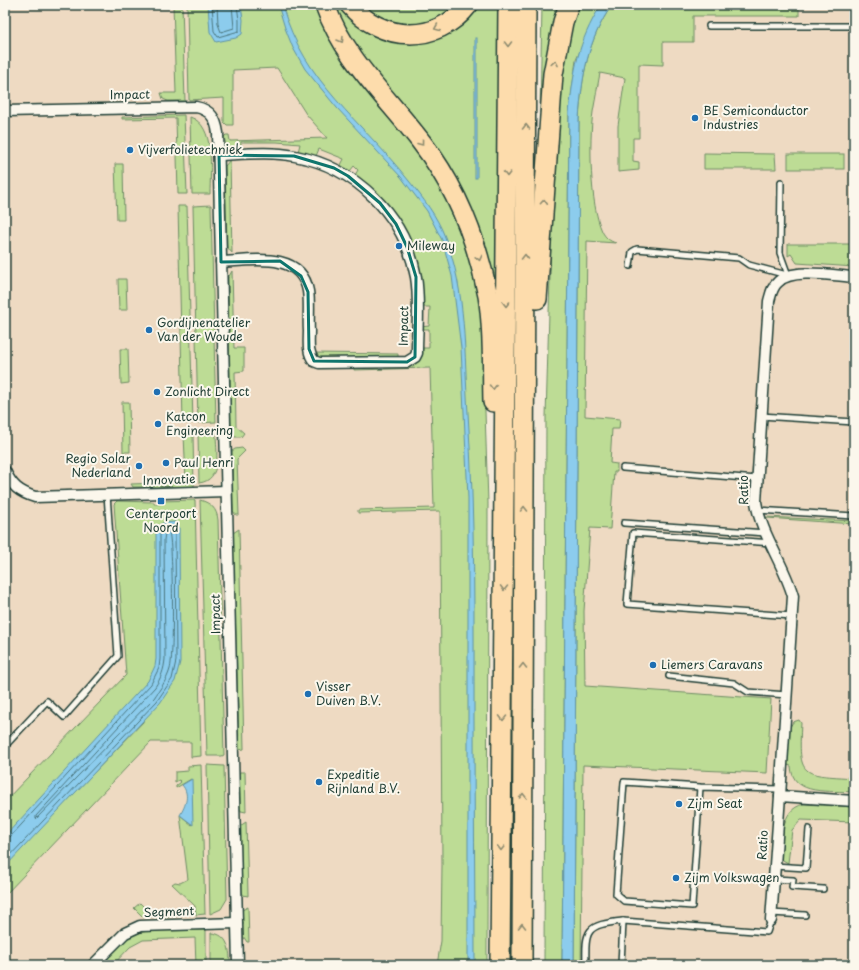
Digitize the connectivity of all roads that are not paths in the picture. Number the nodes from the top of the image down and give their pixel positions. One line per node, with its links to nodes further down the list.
1 (325, 5): 29 (highway, one-way to 29)
2 (350, 5): 3 (highway, one-way to 2)
3 (468, 5)
4 (508, 5): 29 (highway, one-way to 29)
5 (526, 5): 20 (highway, one-way to 5)
6 (569, 5): 20 (highway, one-way to 6)
7 (709, 26): 8 (lane)
8 (854, 29)
9 (5, 111): 10 (street, Impact)
10 (219, 155): 12 (street, Impact); 12 (street, Impact)
11 (781, 182): 14 (lane)
12 (221, 262): 22 (street, Impact)
13 (630, 266): 14 (lane)
14 (788, 275): 15 (street); 16 (street, Ratio)
15 (854, 277)
16 (761, 416): 17 (lane); 21 (street, Ratio)
17 (854, 422)
18 (623, 468): 21 (lane)
19 (5, 471): 23 (street, Innovatie)
20 (524, 478): 48 (highway, one-way to 20)
21 (756, 479): 24 (street, Ratio)
22 (226, 491): 23 (street, Innovatie); 44 (street, Impact)
23 (107, 494): 33 (lane)
24 (757, 510): 25 (lane); 27 (street, Ratio)
25 (854, 516)
26 (624, 523): 27 (lane)
27 (767, 533): 28 (street, Ratio)
28 (772, 543): 30 (street, Ratio); 30 (lane)
29 (505, 549): 47 (highway, one-way to 47)
30 (793, 616): 32 (street, Ratio)
31 (669, 676): 32 (lane)
32 (787, 695): 35 (street, Ratio)
33 (5, 746)
34 (700, 787): 34 (lane); 35 (lane)
35 (780, 792): 36 (street); 38 (street, Ratio)
36 (854, 801)
37 (809, 829): 38 (lane)
38 (774, 866): 39 (street, Ratio)
39 (774, 879): 40 (lane); 42 (street, Ratio)
40 (823, 889)
41 (805, 915): 42 (lane)
42 (771, 917): 43 (lane)
43 (623, 921): 49 (lane); 50 (lane)
44 (237, 923): 45 (street, Segment); 46 (street, Impact)
45 (93, 965)
46 (238, 965)
47 (500, 965)
48 (522, 965)
49 (586, 965)
50 (621, 965)

